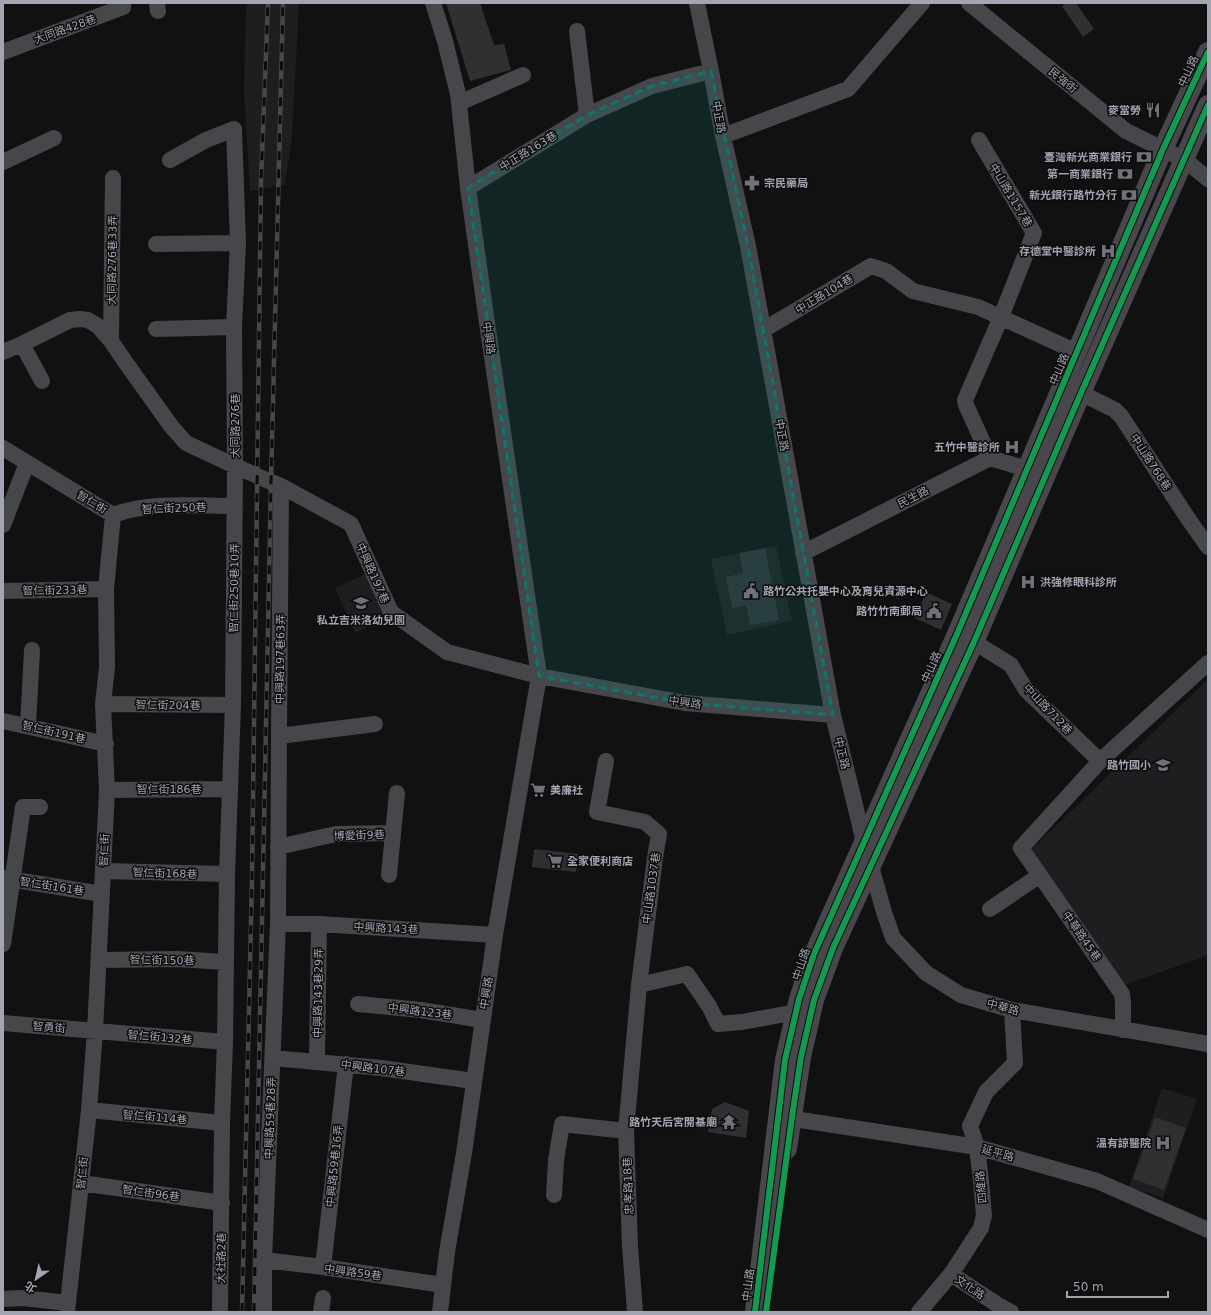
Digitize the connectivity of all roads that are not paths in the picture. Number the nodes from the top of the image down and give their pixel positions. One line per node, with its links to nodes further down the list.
1 (123, 3): 7 (street, 大同路428巷)
2 (433, 3): 11 (street, 中興路)
3 (697, 3): 9 (street, 中正路)
4 (922, 3): 14 (street)
5 (968, 3): 17 (street, 民強街)
6 (577, 31): 13 (street)
7 (3, 52)
8 (1208, 52): 17 (main road, 中山路)
9 (711, 71): 13 (street, 中正路163巷); 14 (street, 中正路)
10 (523, 75): 11 (street)
11 (459, 103): 23 (street, 中興路)
12 (1208, 105): 19 (main road, 中山路)
13 (587, 115): 23 (street, 中正路163巷)
14 (723, 136): 29 (street, 中正路)
15 (54, 138): 20 (street)
16 (979, 140): 26 (street, 中山路1157巷)
17 (1163, 149): 19 (street, 民強街); 33 (main road, 中山路)
18 (170, 160): 24 (street, 大同路276巷)
19 (1184, 160): 22 (street, 民強街); 35 (main road, 中山路)
20 (3, 162)
21 (113, 178): 30 (street, 大同路276巷33弄)
22 (1208, 179)
23 (468, 188): 52 (street, 中興路)
24 (238, 243): 25 (street); 27 (street, 大同路276巷)
25 (156, 244)
26 (1001, 317): 29 (street, 中正路104巷); 33 (street); 37 (street, 中山路1157巷)
27 (234, 327): 28 (street); 39 (street, 大同路276巷)
28 (156, 329)
29 (763, 330): 46 (street, 中正路)
30 (111, 341): 31 (street, 大同路276巷); 39 (street, 大同路276巷)
31 (22, 344): 32 (street, 大同路276巷); 34 (street)
32 (3, 352)
33 (1077, 352): 40 (main road, 中山路)
34 (42, 381)
35 (1081, 393): 45 (street, 中山路768巷); 49 (main road, 中山路)
36 (3, 448): 38 (street, 智仁街)
37 (990, 458): 40 (street); 46 (street, 民生路)
38 (28, 464): 43 (street, 智仁街); 44 (street)
39 (235, 466): 41 (street, 中興路197巷); 42 (street, 智仁街250巷10弄)
40 (1027, 469): 49 (main road, 中山路)
41 (281, 486): 52 (street, 中興路197巷); 59 (street, 中興路197巷63弄)
42 (235, 506): 43 (street, 智仁街250巷); 54 (street, 智仁街250巷10弄)
43 (113, 515): 47 (street, 智仁街)
44 (3, 525)
45 (1208, 547)
46 (803, 553): 55 (street, 中正路)
47 (106, 589): 48 (street, 智仁街233巷); 53 (street, 智仁街)
48 (3, 591)
49 (965, 638): 62 (street, 中山路712巷); 68 (main road, 中山路); 70 (main road, 中山路)
50 (32, 650): 58 (street)
51 (1208, 663): 62 (street)
52 (539, 676): 55 (street, 中興路); 80 (street, 中興路)
53 (103, 704): 54 (street, 智仁街204巷); 60 (street, 智仁街)
54 (233, 705): 63 (street, 智仁街250巷10弄)
55 (833, 715): 68 (street, 中正路)
56 (4, 722): 58 (street, 智仁街191巷)
57 (375, 724): 59 (street)
58 (28, 726): 60 (street, 智仁街191巷)
59 (279, 736): 69 (street)
60 (106, 744): 64 (street, 智仁街)
61 (606, 761): 84 (street, 中山路1037巷)
62 (1100, 761): 74 (street, 中華路45巷)
63 (230, 789): 64 (street, 智仁街186巷); 72 (street, 智仁街250巷10弄)
64 (107, 790): 71 (street, 智仁街)
65 (397, 793): 67 (street)
66 (40, 807): 75 (street)
67 (393, 833): 69 (street, 博愛街9巷); 73 (street)
68 (864, 842): 70 (street, 中正路); 87 (main road, 中山路)
69 (278, 847): 78 (street)
70 (871, 865): 86 (street, 中華路); 100 (main road, 中山路)
71 (103, 871): 72 (street, 智仁街168巷); 76 (street, 智仁街)
72 (226, 874): 83 (street, 智仁街250巷10弄)
73 (389, 875)
74 (1040, 875): 77 (street); 90 (street, 中華路45巷)
75 (8, 879): 76 (street, 智仁街161巷); 81 (street)
76 (102, 894): 82 (street, 智仁街)
77 (990, 909)
78 (278, 924): 79 (street, 中興路143巷); 94 (street, 中興路59巷28弄)
79 (319, 924): 80 (street, 中興路143巷); 96 (street, 中興路143巷29弄)
80 (495, 935): 88 (street, 中興路)
81 (3, 944)
82 (99, 960): 83 (street, 智仁街150巷); 91 (street, 智仁街)
83 (225, 962): 92 (street, 大社路2巷)
84 (639, 985): 87 (street); 95 (street, 中山路1037巷)
85 (358, 1004): 88 (street, 中興路123巷)
86 (1012, 1010): 90 (street, 中華路); 103 (street, 四維路)
87 (796, 1012): 100 (main road, 中山路)
88 (482, 1020): 98 (street, 中興路)
89 (3, 1023): 91 (street, 智勇街)
90 (1123, 1030): 93 (street, 中華路)
91 (95, 1031): 92 (street, 智仁街132巷); 99 (street, 智仁街)
92 (225, 1042): 101 (street, 大社路2巷)
93 (1208, 1044)
94 (273, 1058): 96 (street, 中興路107巷); 108 (street, 中興路59巷28弄)
95 (632, 1060): 102 (street, 忠孝路18巷)
96 (317, 1061): 97 (street, 中興路107巷)
97 (346, 1064): 98 (street, 中興路107巷); 109 (street, 中興路59巷16弄)
98 (473, 1081): 111 (street, 中興路)
99 (89, 1110): 101 (street, 智仁街114巷); 104 (street, 智仁街)
100 (785, 1117): 103 (street, 延平路); 118 (main road, 中山路); 119 (main road, 中山路)
101 (222, 1123): 106 (street, 大社路2巷)
102 (626, 1131): 105 (street); 117 (street, 忠孝路18巷)
103 (977, 1147): 107 (street, 延平路); 110 (street, 四維路)
104 (81, 1184): 106 (street, 智仁街96巷); 113 (street, 智仁街)
105 (554, 1195)
106 (222, 1203): 114 (street, 大社路2巷)
107 (1208, 1230)
108 (264, 1260): 109 (street, 中興路59巷); 115 (street, 中興路59巷28弄)
109 (323, 1267): 111 (street, 中興路59巷)
110 (951, 1274): 120 (street, 四維路); 121 (street, 文化路)
111 (443, 1285): 116 (street, 中興路)
112 (3, 1299): 113 (street)
113 (67, 1307)
114 (220, 1312)
115 (264, 1312)
116 (440, 1312)
117 (635, 1312)
118 (755, 1312)
119 (766, 1312)
120 (919, 1312)
121 (1011, 1312)

